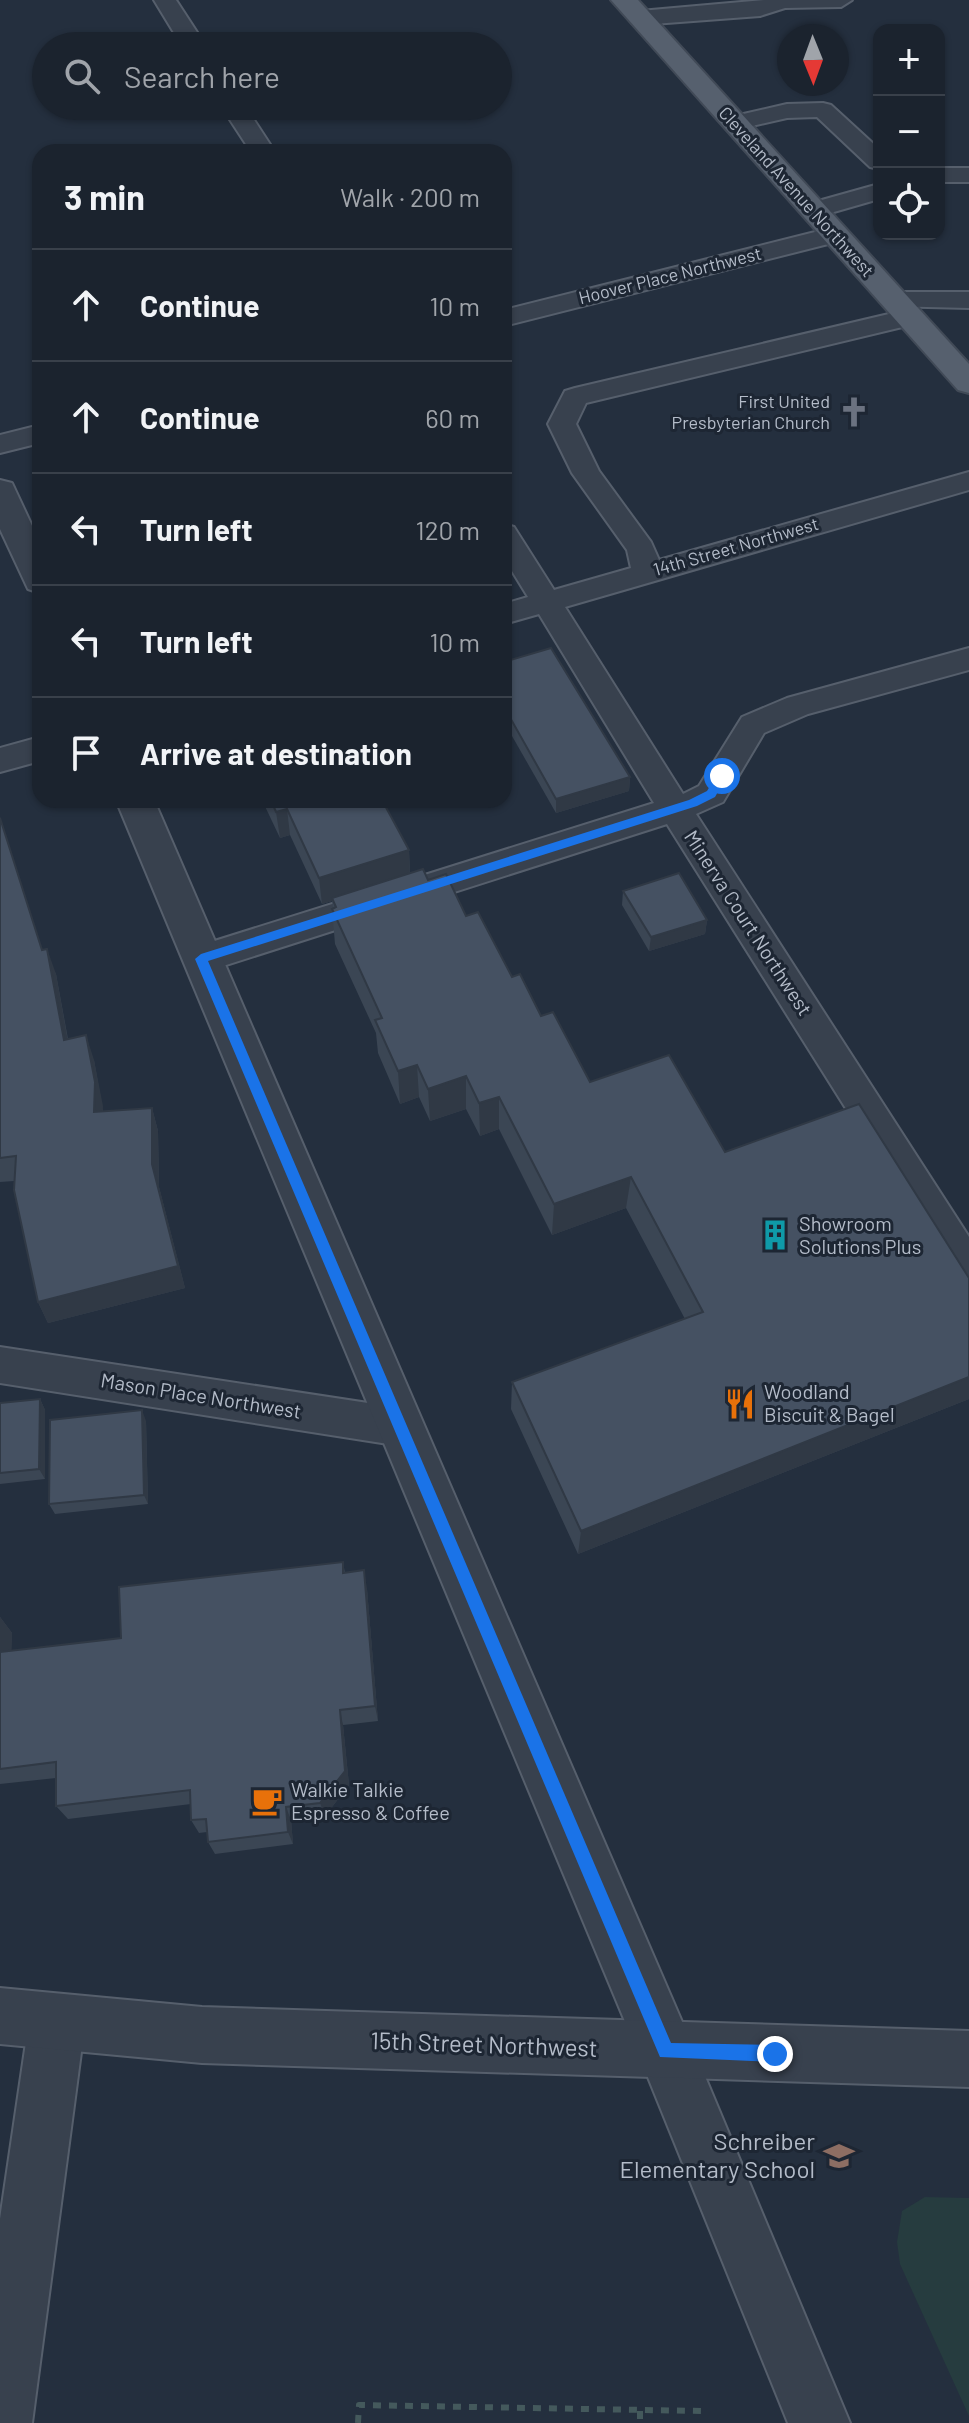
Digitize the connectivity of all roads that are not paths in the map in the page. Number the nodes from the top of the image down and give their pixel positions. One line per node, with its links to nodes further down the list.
1 (165, 0): 5 (lane)
2 (841, 0): 3 (lane)
3 (784, 1): 4 (lane)
4 (632, 9): 7 (main road, Cleveland Avenue Northwest)
5 (185, 32)
6 (242, 120): 8 (lane)
7 (734, 123): 9 (lane); 13 (main road, Cleveland Avenue Northwest)
8 (258, 144)
9 (873, 156)
10 (945, 175): 11 (lane)
11 (969, 175)
12 (873, 193): 13 (lane)
13 (813, 210): 14 (main road, Cleveland Avenue Northwest)
14 (835, 235): 16 (main road, Cleveland Avenue Northwest); 17 (lane, Hoover Place Northwest)
15 (969, 300): 16 (lane)
16 (902, 309): 18 (main road, Cleveland Avenue Northwest); 25 (lane)
17 (512, 316)
18 (969, 383)
19 (32, 436): 20 (lane)
20 (0, 444)
21 (969, 481): 25 (lane, 14th Street Northwest)
22 (0, 491): 24 (street)
23 (512, 547): 26 (lane, Minerva Court Northwest)
24 (32, 563)
25 (647, 573): 26 (lane, 14th Street Northwest)
26 (546, 602): 27 (lane, 14th Street Northwest); 32 (lane, Minerva Court Northwest)
27 (512, 612)
28 (969, 659): 32 (lane)
29 (32, 751): 30 (lane)
30 (0, 760)
31 (138, 808): 33 (street)
32 (675, 809): 33 (lane); 34 (lane, Minerva Court Northwest)
33 (201, 959): 36 (street)
34 (969, 1270)
35 (0, 1365): 36 (lane, Mason Place Northwest)
36 (401, 1427): 39 (street)
37 (0, 2016): 38 (street, 15th Street Northwest)
38 (57, 2022): 39 (street, 15th Street Northwest); 41 (street)
39 (666, 2051): 40 (street, 15th Street Northwest); 42 (street)
40 (969, 2059)
41 (1, 2423)
42 (819, 2423)

